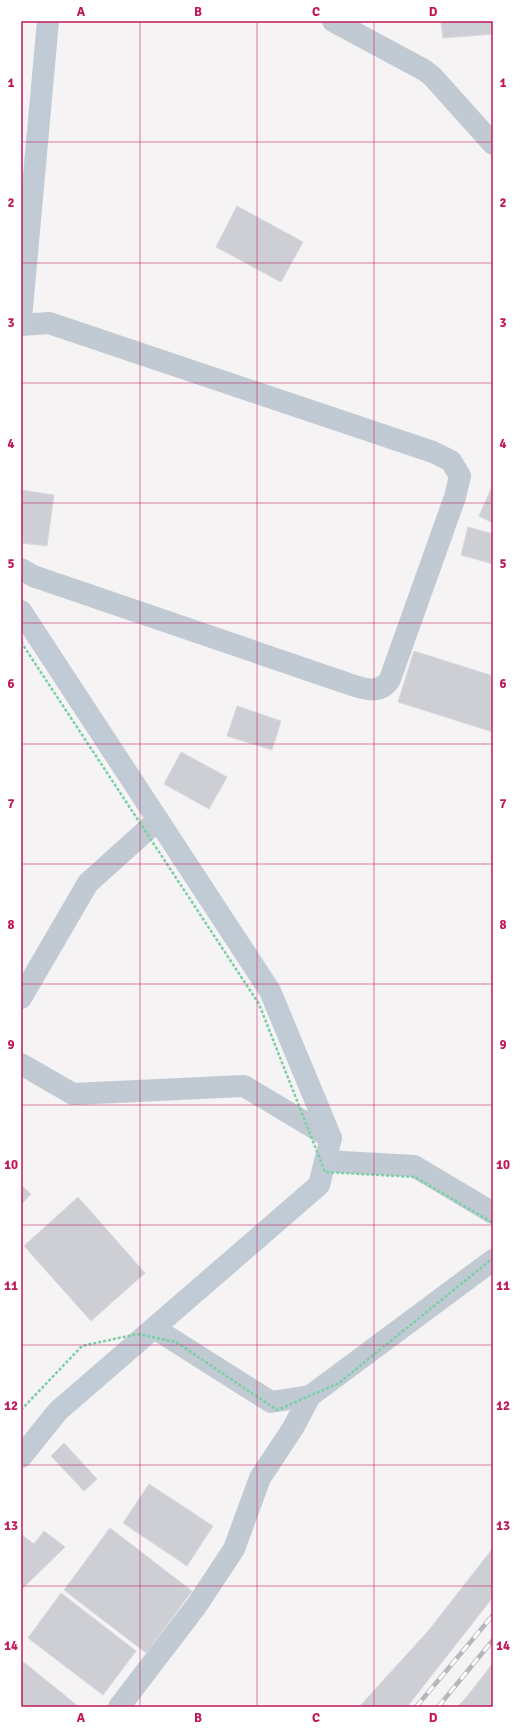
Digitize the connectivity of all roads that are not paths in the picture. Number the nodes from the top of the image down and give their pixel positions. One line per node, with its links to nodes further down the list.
1 (48, 21): 4 (street)
2 (333, 21): 3 (street)
3 (493, 144)
4 (21, 319)
5 (21, 325): 6 (street)
6 (21, 569)
7 (21, 611): 8 (street)
8 (158, 820): 9 (street); 11 (street)
9 (21, 998)
10 (21, 1064): 11 (street)
11 (331, 1138): 12 (street)
12 (325, 1161): 13 (street); 15 (street)
13 (493, 1213)
14 (492, 1260): 16 (street)
15 (154, 1328): 16 (street); 17 (street)
16 (310, 1396): 18 (street)
17 (21, 1457)
18 (119, 1707)

